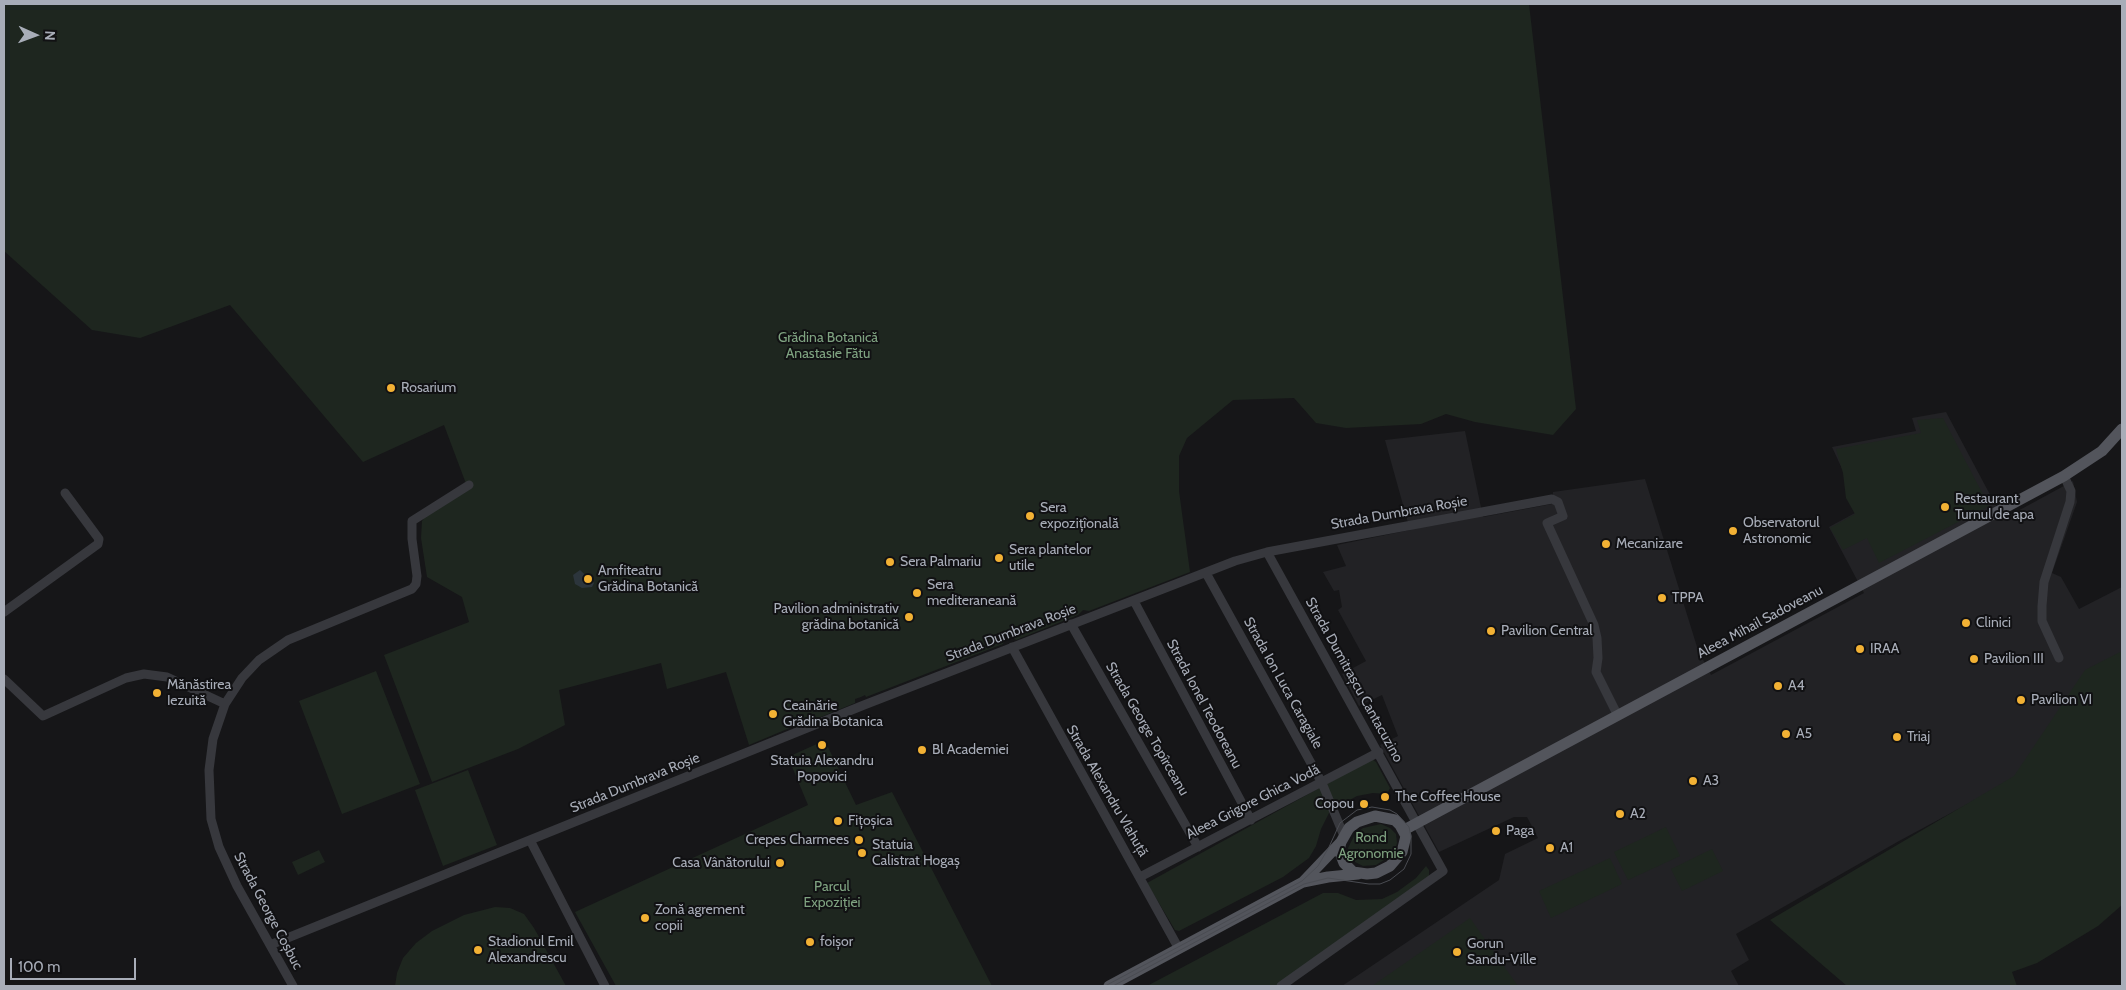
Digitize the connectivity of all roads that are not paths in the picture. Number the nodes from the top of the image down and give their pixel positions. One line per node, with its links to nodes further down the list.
1 (2122, 429): 2 (main road, Aleea Mihail Sadoveanu)
2 (2064, 476): 11 (street); 14 (main road, Aleea Mihail Sadoveanu)
3 (469, 485): 13 (street, Strada George Coșbuc)
4 (66, 493): 8 (street)
5 (1267, 552): 6 (street, Strada Dumbrava Roșie); 14 (street, Strada Dumbrava Roșie); 15 (street, Strada Dumitrașcu Cantacuzino)
6 (1206, 572): 7 (street, Strada Dumbrava Roșie); 16 (street, Strada Ion Luca Caragiale)
7 (1134, 601): 9 (street, Strada Dumbrava Roșie); 17 (street, Strada Ionel Teodoreanu)
8 (4, 612)
9 (1072, 624): 10 (street, Strada Dumbrava Roșie); 22 (street, Strada George Topîrceanu)
10 (1012, 647): 21 (street, Strada Dumbrava Roșie); 24 (street, Strada Alexandru Vlahuță)
11 (2059, 658)
12 (4, 679): 13 (street)
13 (225, 704): 26 (street, Strada George Coșbuc)
14 (1617, 714): 18 (main road, Aleea Mihail Sadoveanu)
15 (1379, 752): 16 (street, Aleea Grigore Ghica Vodă); 18 (street, Strada Dumitrașcu Cantacuzino)
16 (1322, 783): 17 (street, Aleea Grigore Ghica Vodă); 20 (street, Strada Ion Luca Caragiale)
17 (1251, 820): 22 (street, Aleea Grigore Ghica Vodă)
18 (1416, 822): 19 (main road, Aleea Mihail Sadoveanu); 31 (street, Strada Dumitrașcu Cantacuzino)
19 (1404, 830): 20 (main road); 23 (main road)
20 (1342, 839): 23 (main road); 25 (main road)
21 (530, 840): 26 (street, Strada Dumbrava Roșie); 29 (street)
22 (1198, 847): 24 (street, Aleea Grigore Ghica Vodă)
23 (1361, 874): 25 (main road)
24 (1140, 877): 27 (street, Strada Alexandru Vlahuță)
25 (1303, 882): 27 (main road)
26 (270, 945): 28 (street, Strada George Coșbuc)
27 (1179, 949): 30 (main road)
28 (292, 986)
29 (605, 986)
30 (1109, 986)
31 (1282, 986)

